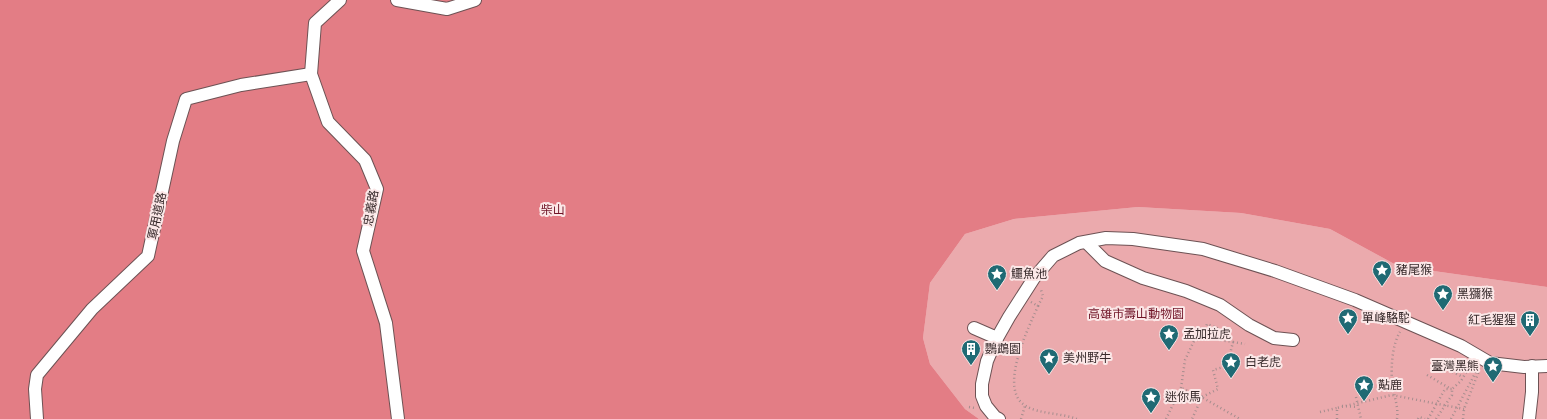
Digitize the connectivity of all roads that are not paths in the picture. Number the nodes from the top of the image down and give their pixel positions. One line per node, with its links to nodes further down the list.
1 (340, 0): 4 (lane, 忠義路)
2 (397, 0): 3 (lane)
3 (475, 0)
4 (311, 74): 11 (lane, 軍用道路); 12 (lane, 忠義路)
5 (1086, 242): 7 (lane); 8 (lane); 9 (lane)
6 (974, 328): 7 (lane)
7 (997, 338): 13 (lane)
8 (1293, 340)
9 (1532, 366): 10 (lane); 14 (lane)
10 (1547, 366)
11 (38, 419)
12 (398, 419)
13 (999, 419)
14 (1529, 419)

